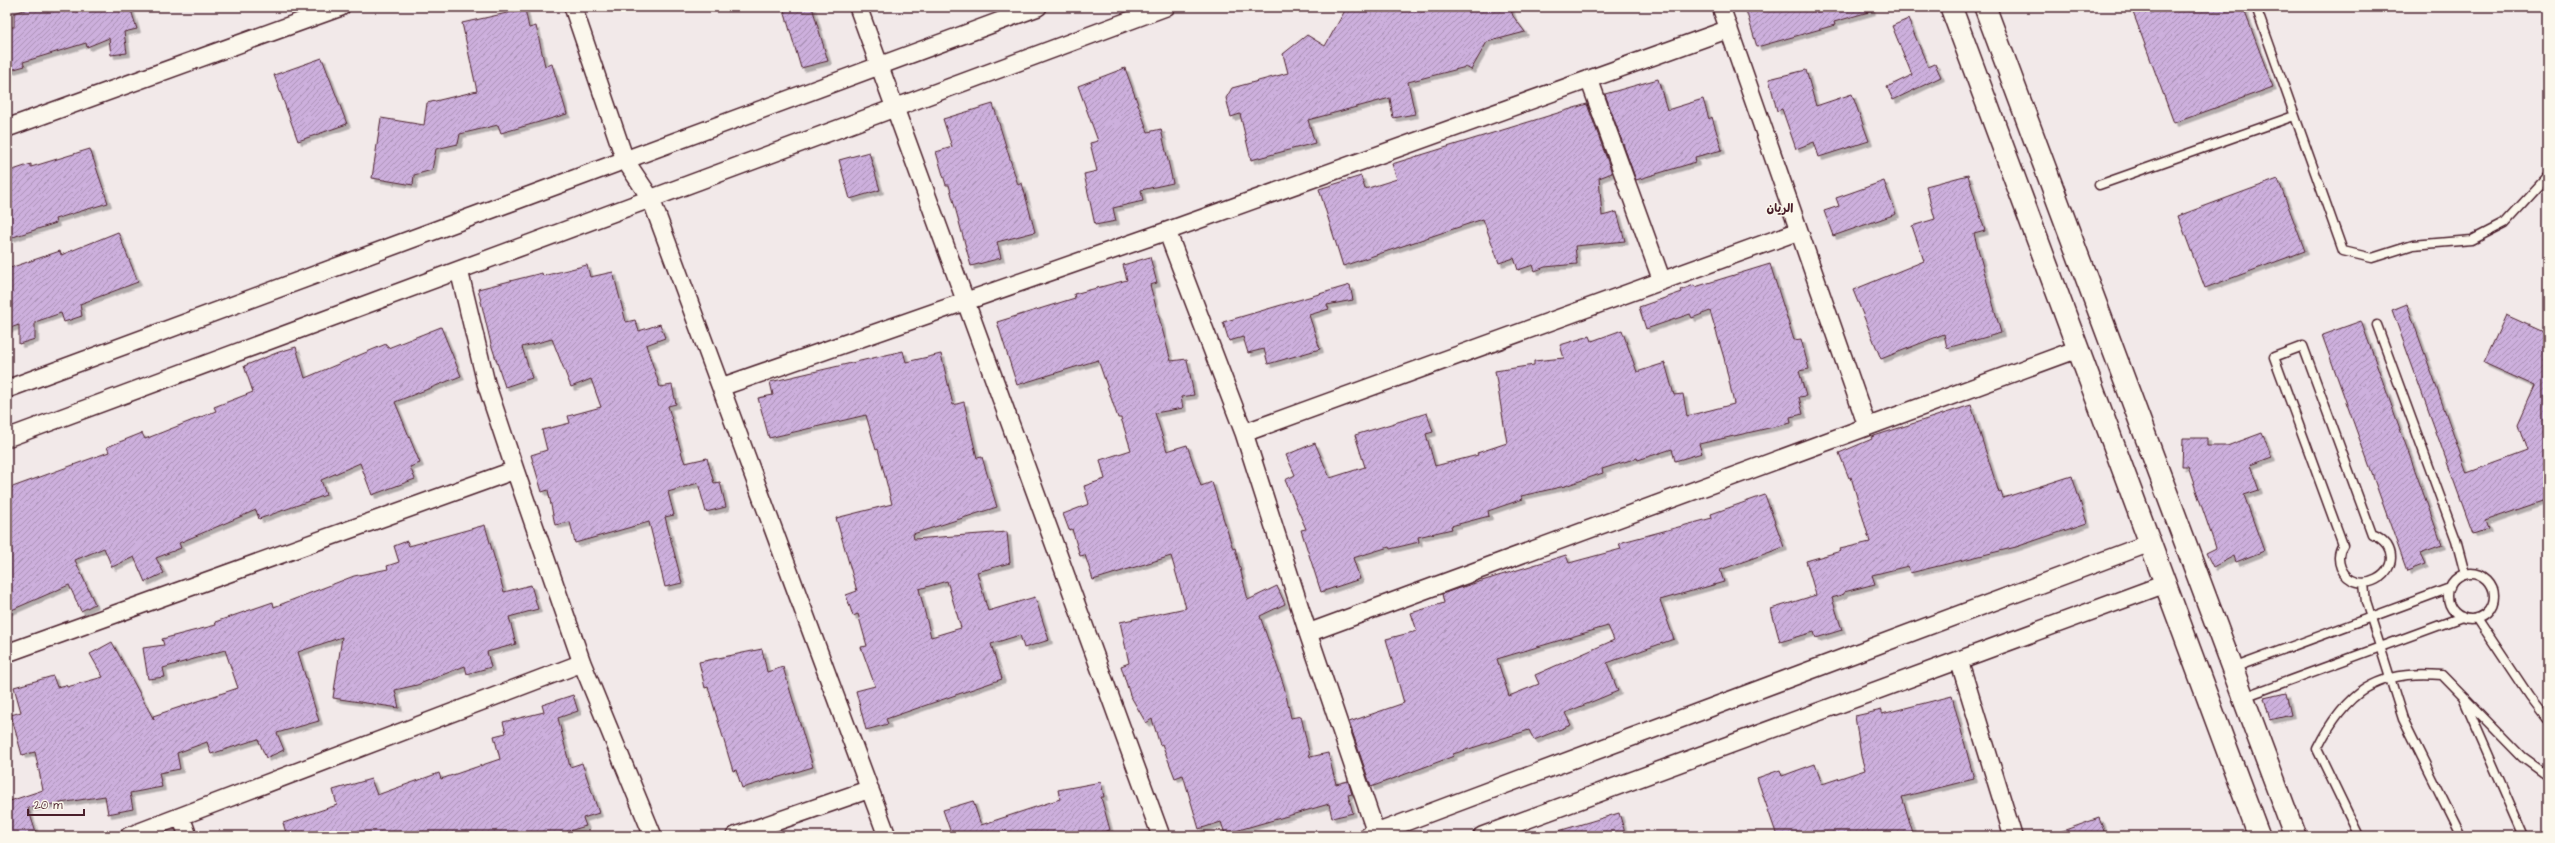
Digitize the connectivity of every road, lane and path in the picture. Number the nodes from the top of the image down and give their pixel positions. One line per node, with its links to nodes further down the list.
1 (341, 7): 15 (street)
2 (573, 7): 16 (street)
3 (858, 7): 11 (street)
4 (1038, 7): 11 (street)
5 (1166, 7): 13 (street)
6 (1721, 7): 10 (street)
7 (1951, 7): 26 (street)
8 (1985, 7): 46 (street)
9 (2256, 7): 14 (lane)
10 (1729, 30): 12 (street); 21 (street)
11 (879, 66): 13 (street); 16 (street)
12 (1589, 79): 20 (street); 23 (street)
13 (894, 108): 19 (street); 24 (street)
14 (2294, 116): 17 (lane); 18 (lane)
15 (7, 128)
16 (625, 160): 19 (street); 28 (street)
17 (2548, 176)
18 (2099, 185)
19 (651, 199): 22 (street); 27 (street)
20 (1167, 231): 24 (street); 30 (street)
21 (1799, 231): 23 (street); 29 (street)
22 (459, 270): 31 (street); 32 (street)
23 (1662, 281): 30 (street)
24 (965, 301): 27 (street); 60 (street)
25 (2377, 325): 34 (lane)
26 (2078, 349): 29 (street); 33 (street)
27 (721, 387): 52 (street)
28 (7, 389)
29 (1867, 426): 41 (street)
30 (1244, 433): 41 (street)
31 (7, 438)
32 (515, 470): 43 (street); 45 (street)
33 (2150, 543): 35 (street); 54 (street)
34 (2465, 574): 37 (lane); 40 (lane)
35 (2165, 584): 44 (street); 63 (street)
36 (2364, 584): 36 (lane); 39 (lane)
37 (2450, 588): 38 (lane); 39 (lane)
38 (2462, 616): 40 (lane); 42 (lane)
39 (2371, 617): 42 (lane); 46 (lane)
40 (2477, 618): 50 (lane)
41 (1308, 632): 54 (street)
42 (2380, 647): 47 (lane); 49 (lane)
43 (7, 653)
44 (1959, 660): 61 (street); 62 (street)
45 (582, 663): 53 (street); 57 (street)
46 (2232, 668): 49 (street)
47 (2390, 678): 48 (lane); 65 (lane); 66 (lane)
48 (2462, 693): 51 (lane); 67 (lane)
49 (2243, 697): 64 (street)
50 (2548, 721)
51 (2548, 776)
52 (870, 789): 58 (street); 59 (street)
53 (181, 817): 55 (street); 56 (street)
54 (1372, 835)
55 (129, 836)
56 (188, 836)
57 (653, 836)
58 (735, 836)
59 (887, 836)
60 (1162, 836)
61 (1482, 836)
62 (2013, 836)
63 (2259, 836)
64 (2295, 836)
65 (2359, 836)
66 (2461, 836)
67 (2524, 836)

